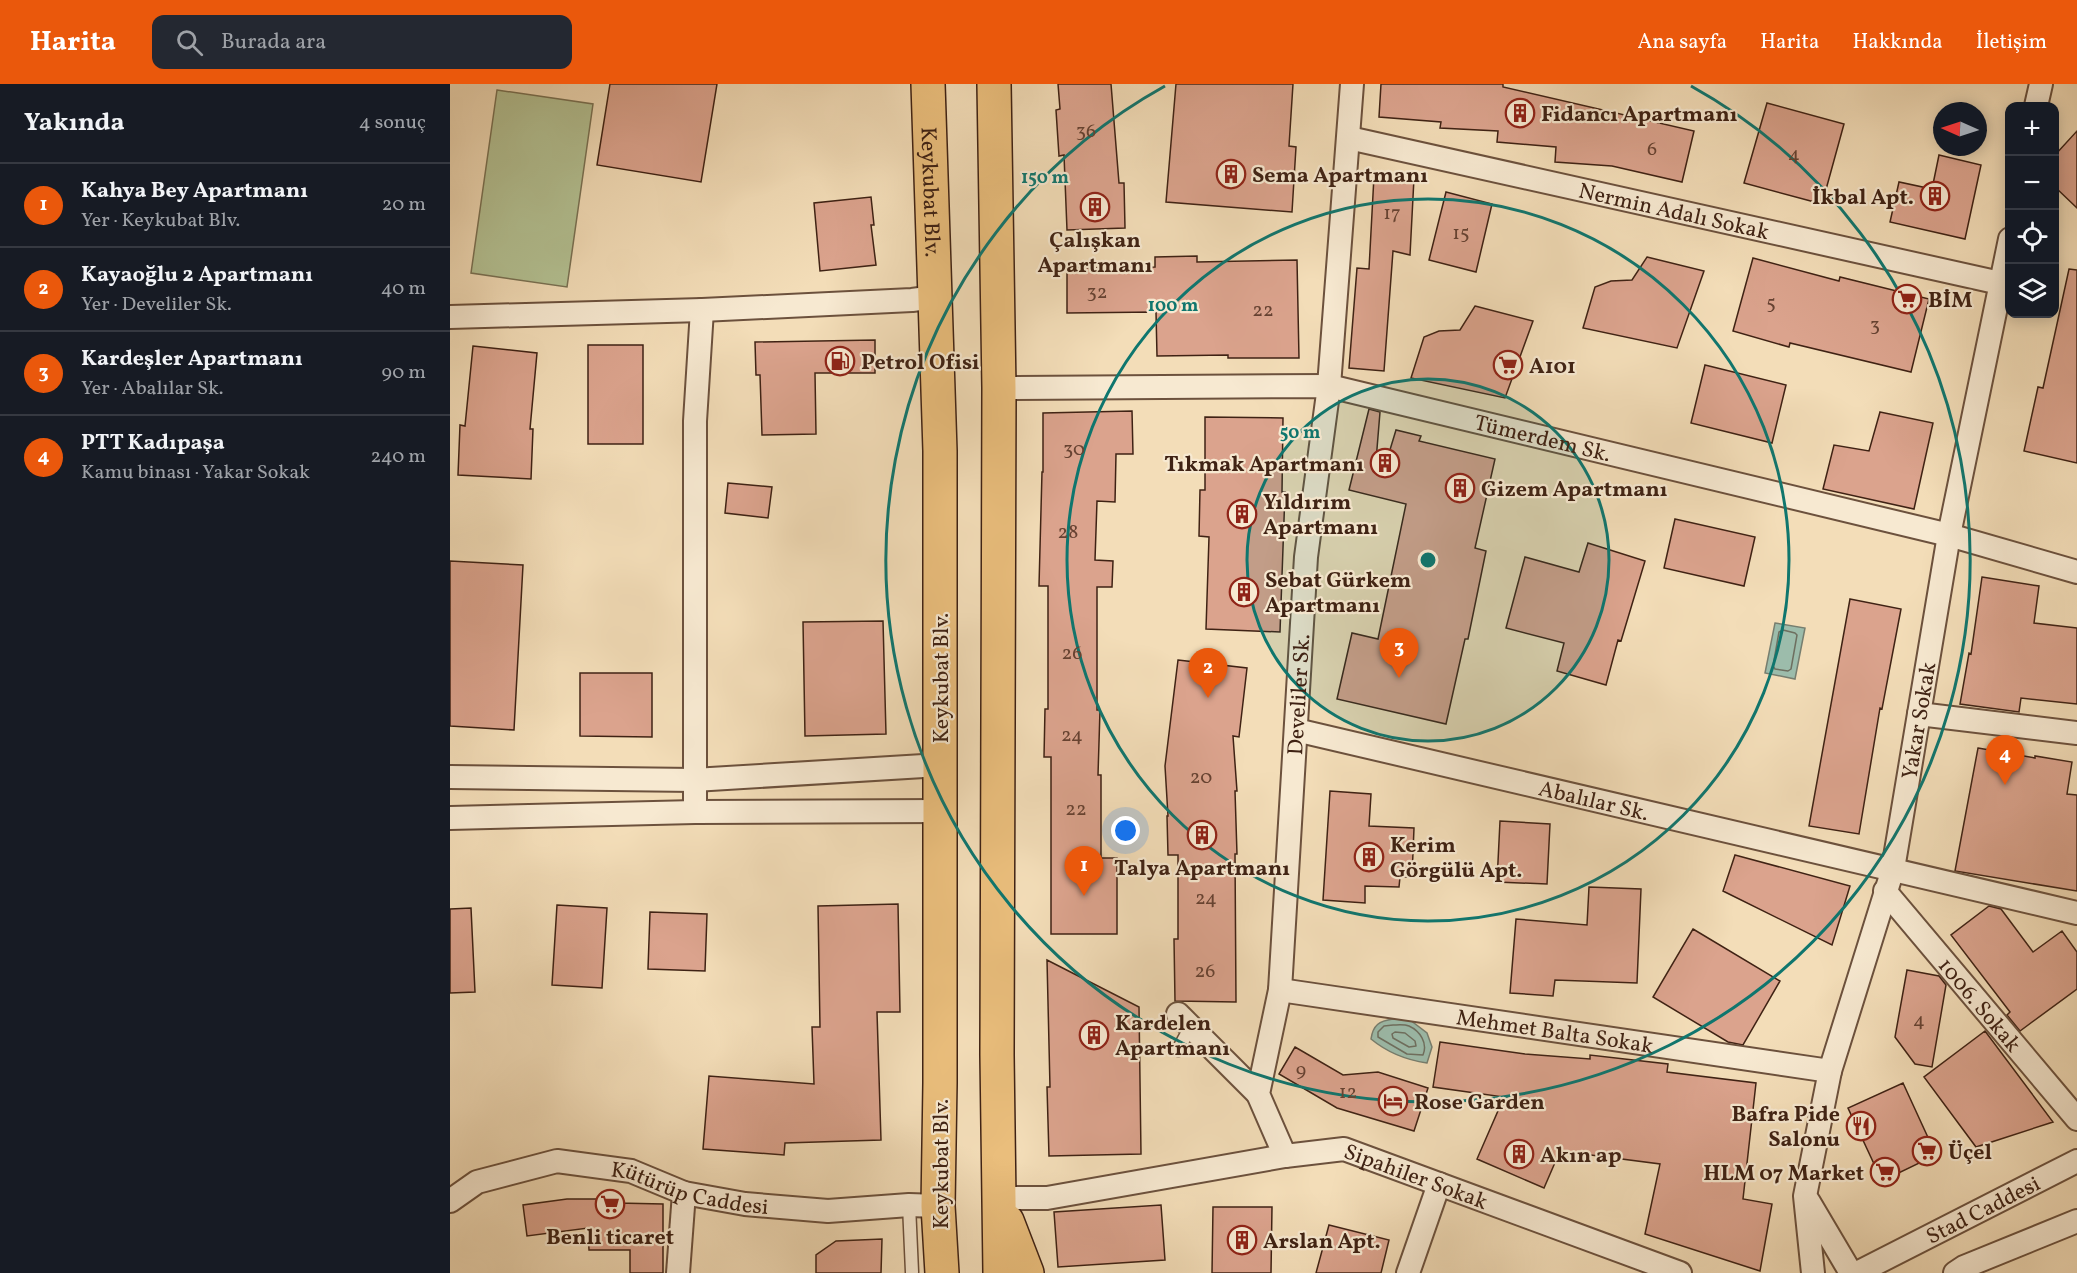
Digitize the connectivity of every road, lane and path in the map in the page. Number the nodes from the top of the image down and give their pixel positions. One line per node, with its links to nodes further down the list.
1 (927, 84): 9 (highway, Keykubat Blv.)
2 (994, 84): 13 (highway)
3 (1352, 84): 6 (street, Develiler Sk.)
4 (2041, 84): 5 (street)
5 (2037, 102)
6 (1349, 138): 8 (street, Nermin Adalı Sokak); 12 (street, Develiler Sk.)
7 (2005, 263): 8 (street, Yakar Sokak)
8 (2001, 283): 14 (street, Yakar Sokak)
9 (935, 297): 10 (street); 19 (highway, Keykubat Blv.)
10 (702, 310): 11 (street); 21 (street)
11 (450, 317)
12 (1329, 386): 13 (street, Tümerdem Sk.); 14 (street, Tümerdem Sk.); 17 (street, Develiler Sk.)
13 (999, 388): 39 (highway)
14 (1949, 535): 15 (street, Tümerdem Sk.); 16 (street, Yakar Sokak)
15 (2077, 572)
16 (1919, 714): 18 (street); 25 (street, Yakar Sokak)
17 (1296, 730): 25 (street, Abalılar Sk.); 28 (street, Develiler Sk.)
18 (2077, 733)
19 (940, 765): 21 (street); 22 (highway, Keykubat Blv.)
20 (450, 777): 21 (street)
21 (694, 780): 23 (street)
22 (940, 811): 23 (street); 41 (highway, Keykubat Blv.)
23 (695, 812): 24 (street)
24 (450, 818)
25 (1893, 869): 26 (street, Yakar Sokak); 27 (street, Abalılar Sk.)
26 (1885, 891): 31 (street, Yakar Sokak); 33 (street, 1006. Sokak)
27 (2077, 913)
28 (1280, 990): 31 (street, Mehmet Balta Sokak); 32 (street, Develiler Sk.)
29 (1184, 1020): 30 (lane); 32 (street)
30 (1178, 1050)
31 (1830, 1071): 38 (street, Yakar Sokak)
32 (1258, 1094): 34 (street)
33 (2077, 1119)
34 (1285, 1156): 36 (street, Sipahiler Sokak); 39 (street, Sipahiler Sokak)
35 (2077, 1161): 53 (street, Stad Caddesi)
36 (1438, 1184): 49 (street); 50 (street, Sipahiler Sokak)
37 (684, 1193): 40 (street, Kütürüp Caddesi); 41 (street, Kütürüp Caddesi); 44 (street)
38 (1805, 1196): 51 (street, Yakar Sokak); 52 (street)
39 (999, 1198): 47 (highway); 48 (highway)
40 (450, 1201)
41 (924, 1206): 43 (lane); 45 (highway); 46 (highway, Keykubat Blv.)
42 (2077, 1221): 54 (street, Stad Caddesi)
43 (912, 1272)
44 (678, 1273)
45 (930, 1273)
46 (942, 1273)
47 (1000, 1273)
48 (1026, 1273)
49 (1408, 1273)
50 (1680, 1273)
51 (1813, 1273)
52 (1851, 1273)
53 (1857, 1273)
54 (1955, 1273)

